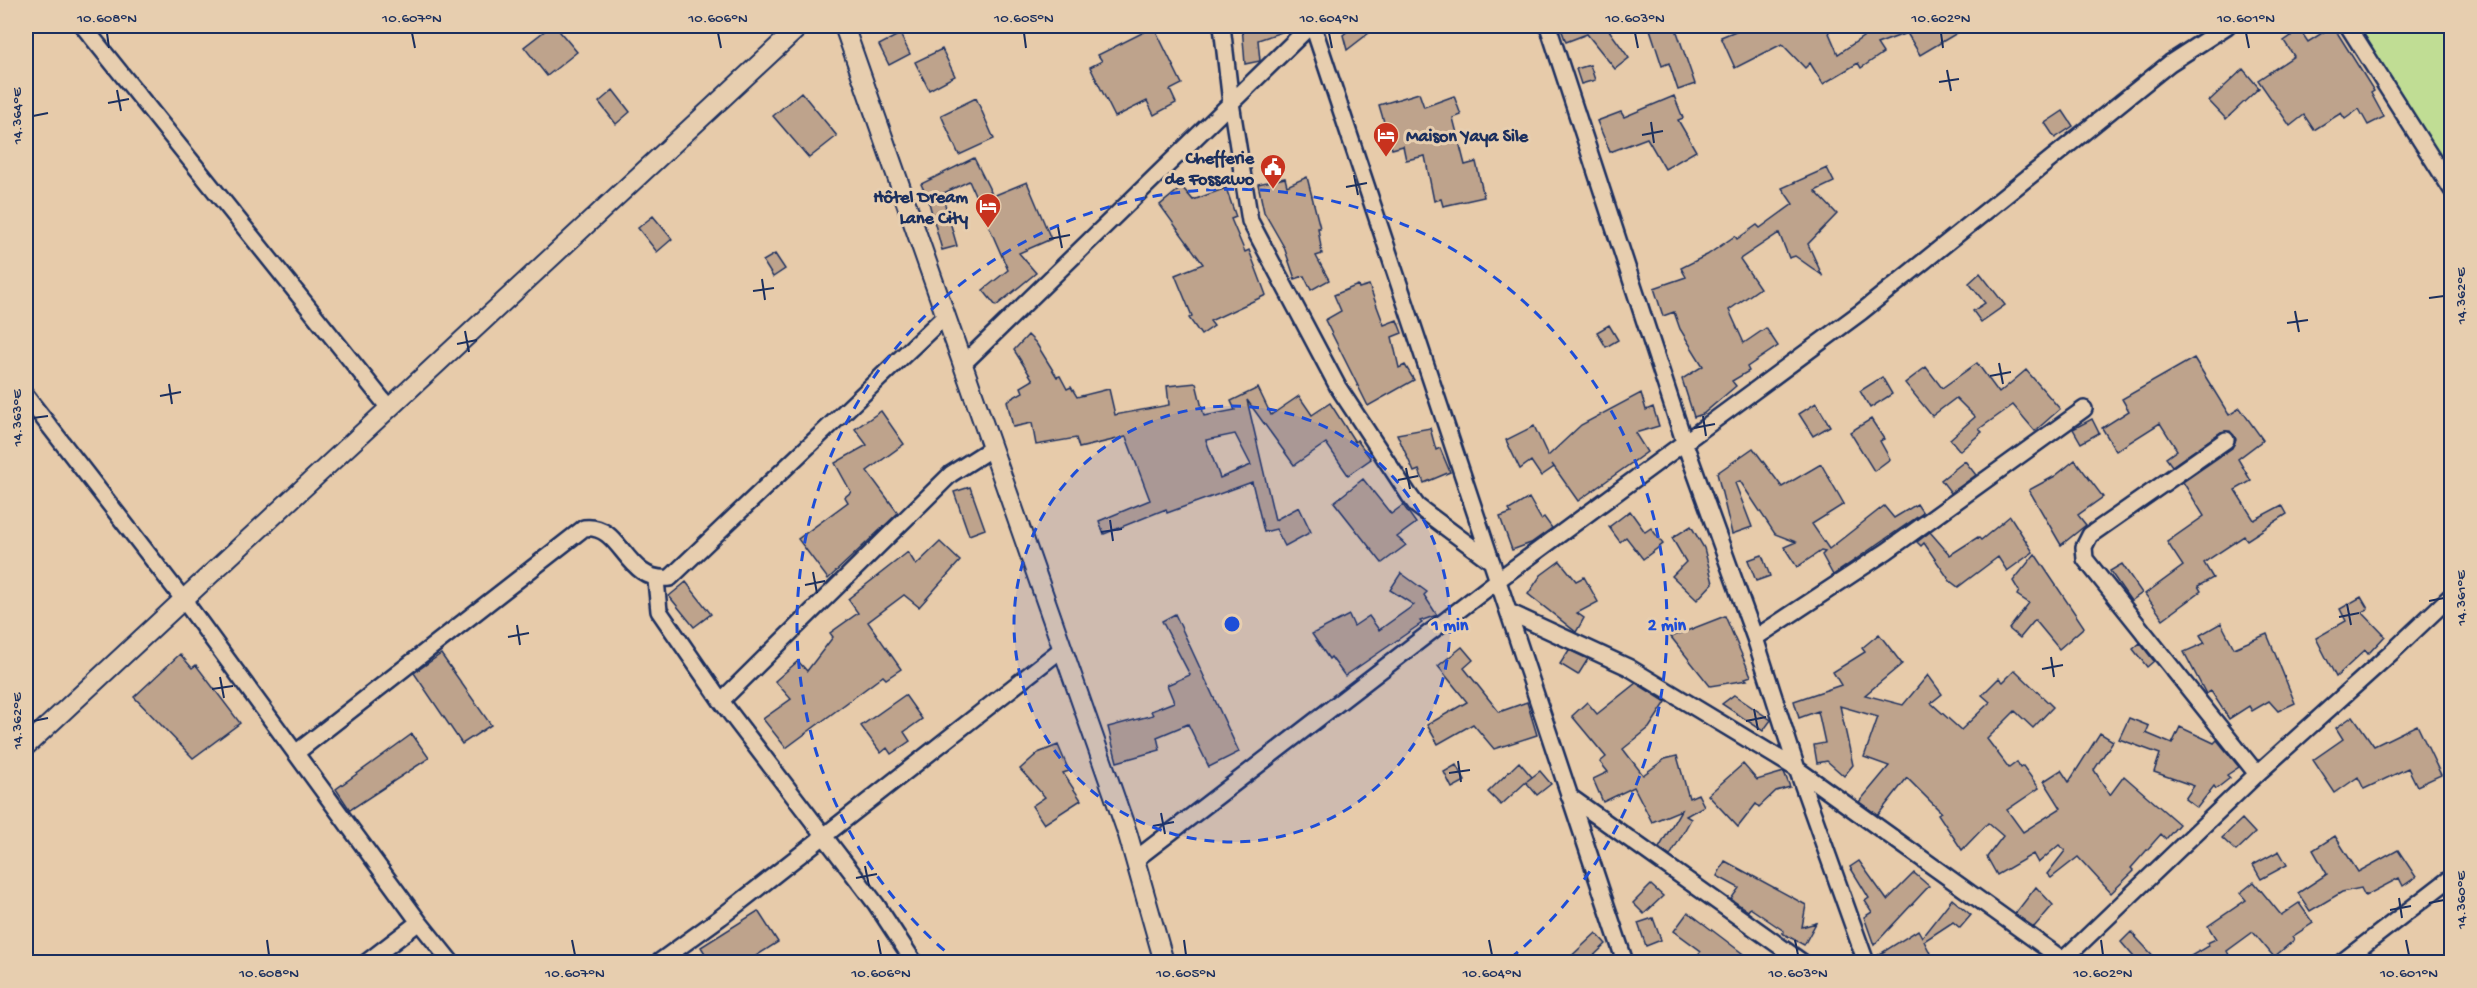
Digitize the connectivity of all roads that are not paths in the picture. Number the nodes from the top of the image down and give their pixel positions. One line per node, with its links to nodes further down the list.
1 (83, 26): 14 (street)
2 (800, 26): 14 (street)
3 (844, 26): 11 (street)
4 (1222, 26): 9 (street)
5 (1311, 26): 9 (street); 19 (street)
6 (1548, 26): 17 (street)
7 (2227, 26): 17 (street)
8 (2348, 26): 10 (street)
9 (1231, 103): 12 (street); 19 (street)
10 (2451, 190)
11 (946, 315): 12 (street); 20 (street)
12 (963, 364): 18 (street)
13 (26, 396): 23 (street)
14 (389, 408): 23 (street)
15 (2084, 409): 25 (street)
16 (2226, 440): 31 (street)
17 (1685, 444): 21 (street); 25 (street)
18 (992, 447): 26 (street); 27 (street)
19 (1492, 562): 21 (street)
20 (656, 580): 27 (street); 29 (street)
21 (1498, 580): 24 (street); 34 (street)
22 (2451, 594): 31 (street)
23 (183, 599): 28 (street); 29 (street)
24 (1509, 612): 30 (street); 32 (street)
25 (1755, 638): 30 (street)
26 (1063, 648): 33 (street); 34 (street)
27 (721, 701): 33 (street)
28 (27, 740)
29 (297, 752): 36 (street)
30 (1797, 769): 37 (street); 45 (street)
31 (2256, 774): 37 (street)
32 (1569, 796): 43 (street); 44 (street)
33 (823, 836): 40 (street); 41 (street)
34 (1136, 859): 42 (street)
35 (2451, 877): 46 (street)
36 (419, 922): 38 (street); 39 (street)
37 (2063, 962)
38 (367, 963)
39 (451, 963)
40 (659, 963)
41 (914, 963)
42 (1164, 963)
43 (1625, 963)
44 (1802, 963)
45 (1866, 963)
46 (2342, 963)

